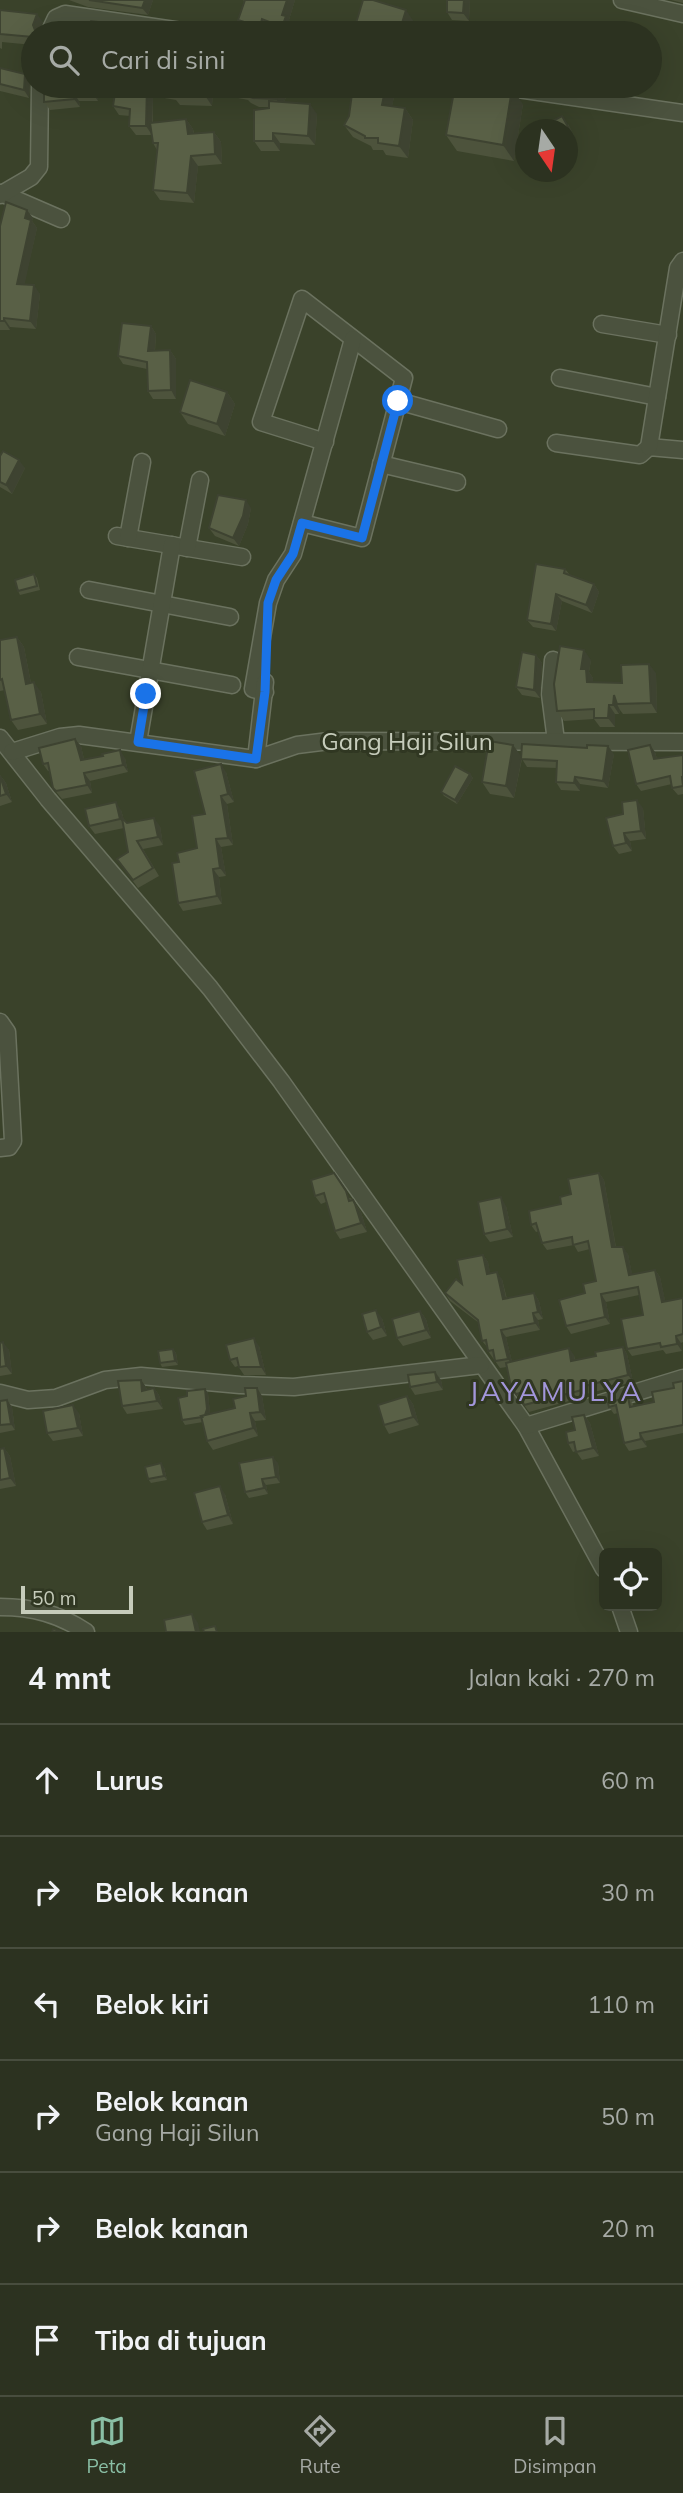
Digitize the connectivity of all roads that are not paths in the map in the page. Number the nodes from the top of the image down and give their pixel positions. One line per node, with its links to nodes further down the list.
1 (622, 0): 2 (street)
2 (655, 4): 3 (street)
3 (683, 15)
4 (55, 21): 5 (street)
5 (113, 21)
6 (40, 98): 9 (street)
7 (575, 98): 8 (street)
8 (683, 113)
9 (1, 194): 10 (street)
10 (61, 219)
11 (683, 261): 13 (street)
12 (601, 324): 13 (street)
13 (668, 335): 16 (street)
14 (354, 339): 17 (street); 19 (street); 19 (street)
15 (560, 378): 16 (street)
16 (657, 397): 21 (street)
17 (398, 401): 18 (street); 24 (street)
18 (498, 429)
19 (325, 442): 27 (street)
20 (556, 443): 21 (street)
21 (649, 447): 22 (street)
22 (683, 450)
23 (142, 462): 28 (street)
24 (381, 464): 26 (street); 27 (street)
25 (200, 481): 28 (street)
26 (457, 482)
27 (302, 523): 42 (street)
28 (179, 546): 29 (street); 31 (street)
29 (242, 557)
30 (89, 590): 31 (street)
31 (162, 605): 32 (street); 35 (street)
32 (229, 617)
33 (78, 657): 35 (street)
34 (553, 660): 38 (street)
35 (150, 670): 36 (street); 39 (street)
36 (232, 685)
37 (0, 738): 41 (street)
38 (556, 741): 40 (street, Gang Haji Silun); 42 (street, Gang Haji Silun)
39 (138, 742): 41 (street, Gang Haji Silun); 42 (street, Gang Haji Silun)
40 (683, 742)
41 (12, 752): 46 (street)
42 (256, 759)
43 (0, 1022): 44 (street)
44 (5, 1084): 45 (street)
45 (0, 1148)
46 (481, 1365): 48 (street); 49 (street)
47 (683, 1378): 49 (street)
48 (0, 1394)
49 (526, 1426): 50 (street)
50 (599, 1560)
51 (0, 1607): 53 (street)
52 (622, 1611): 54 (street)
53 (86, 1632)
54 (629, 1632)

